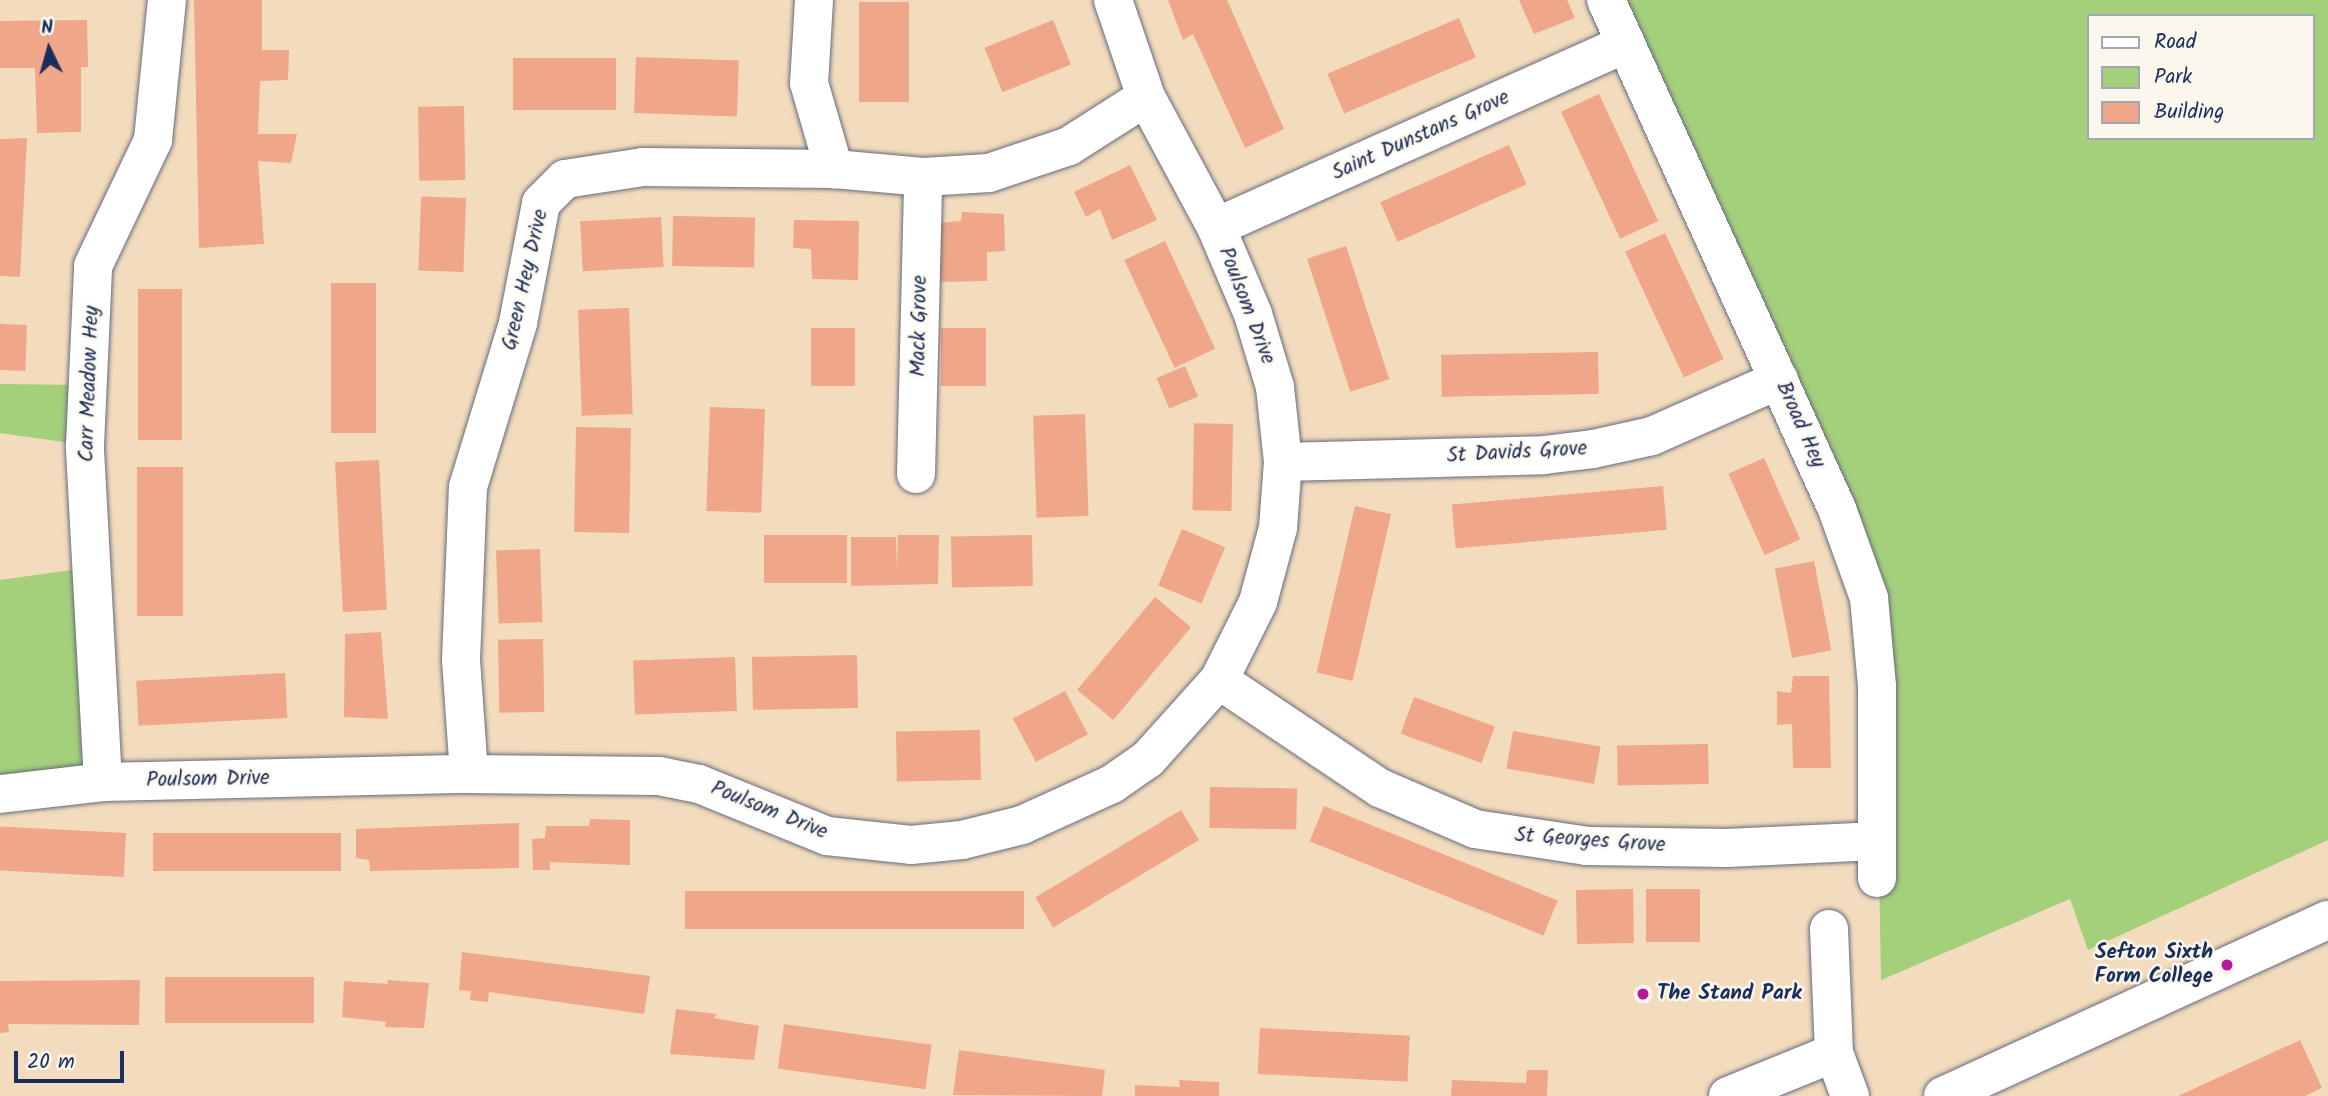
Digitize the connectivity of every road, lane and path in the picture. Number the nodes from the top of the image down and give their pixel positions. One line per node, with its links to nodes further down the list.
1 (167, 0): 15 (street, Carr Meadow Hey)
2 (814, 0): 7 (street)
3 (1113, 0): 6 (street, Poulsom Drive)
4 (1606, 0): 5 (street, Broad Hey)
5 (1626, 44): 9 (street, Saint Dunstans Grove); 10 (street, Broad Hey)
6 (1146, 97): 8 (street, Green Hey Drive); 9 (street, Poulsom Drive)
7 (834, 169): 8 (street, Green Hey Drive); 14 (street, Green Hey Drive)
8 (923, 177): 12 (street, Mack Grove)
9 (1216, 228): 11 (street, Poulsom Drive)
10 (1779, 380): 11 (street, St Davids Grove); 17 (street, Broad Hey)
11 (1283, 462): 13 (street, Poulsom Drive)
12 (916, 474)
13 (1219, 680): 14 (street, Poulsom Drive); 17 (street, St Georges Grove)
14 (469, 774): 15 (street, Poulsom Drive)
15 (103, 782): 16 (street, Poulsom Drive)
16 (0, 794)
17 (1876, 841): 18 (street, Broad Hey)
18 (1877, 878)
19 (2328, 920): 24 (street)
20 (1829, 929): 21 (street)
21 (1834, 1053): 22 (street); 23 (street)
22 (1728, 1096)
23 (1850, 1096)
24 (1943, 1096)

